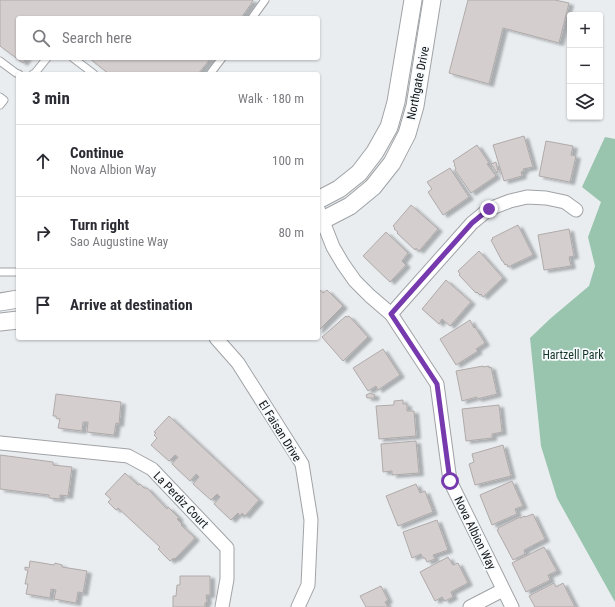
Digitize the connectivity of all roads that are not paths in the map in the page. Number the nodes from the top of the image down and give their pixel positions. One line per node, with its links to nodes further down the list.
1 (265, 0): 4 (lane)
2 (413, 0): 15 (street, Northgate Drive)
3 (432, 0): 17 (street, Northgate Drive)
4 (253, 16)
5 (45, 60): 9 (lane)
6 (76, 60): 10 (lane)
7 (220, 60): 11 (lane)
8 (0, 61): 12 (lane)
9 (36, 72)
10 (91, 72)
11 (212, 72)
12 (16, 73)
13 (0, 97): 14 (lane)
14 (0, 105)
15 (320, 199)
16 (576, 210): 22 (street)
17 (320, 217): 22 (street, Nova Albion Way)
18 (0, 272): 19 (lane)
19 (16, 272)
20 (16, 299): 21 (street)
21 (0, 302)
22 (391, 314): 27 (street, Nova Albion Way)
23 (16, 320): 24 (street)
24 (0, 322)
25 (218, 340): 29 (street, El Faisan Drive)
26 (0, 443): 28 (street, La Perdiz Court)
27 (503, 590): 30 (street); 31 (street, Nova Albion Way)
28 (222, 607)
29 (298, 607)
30 (470, 607)
31 (512, 607)

